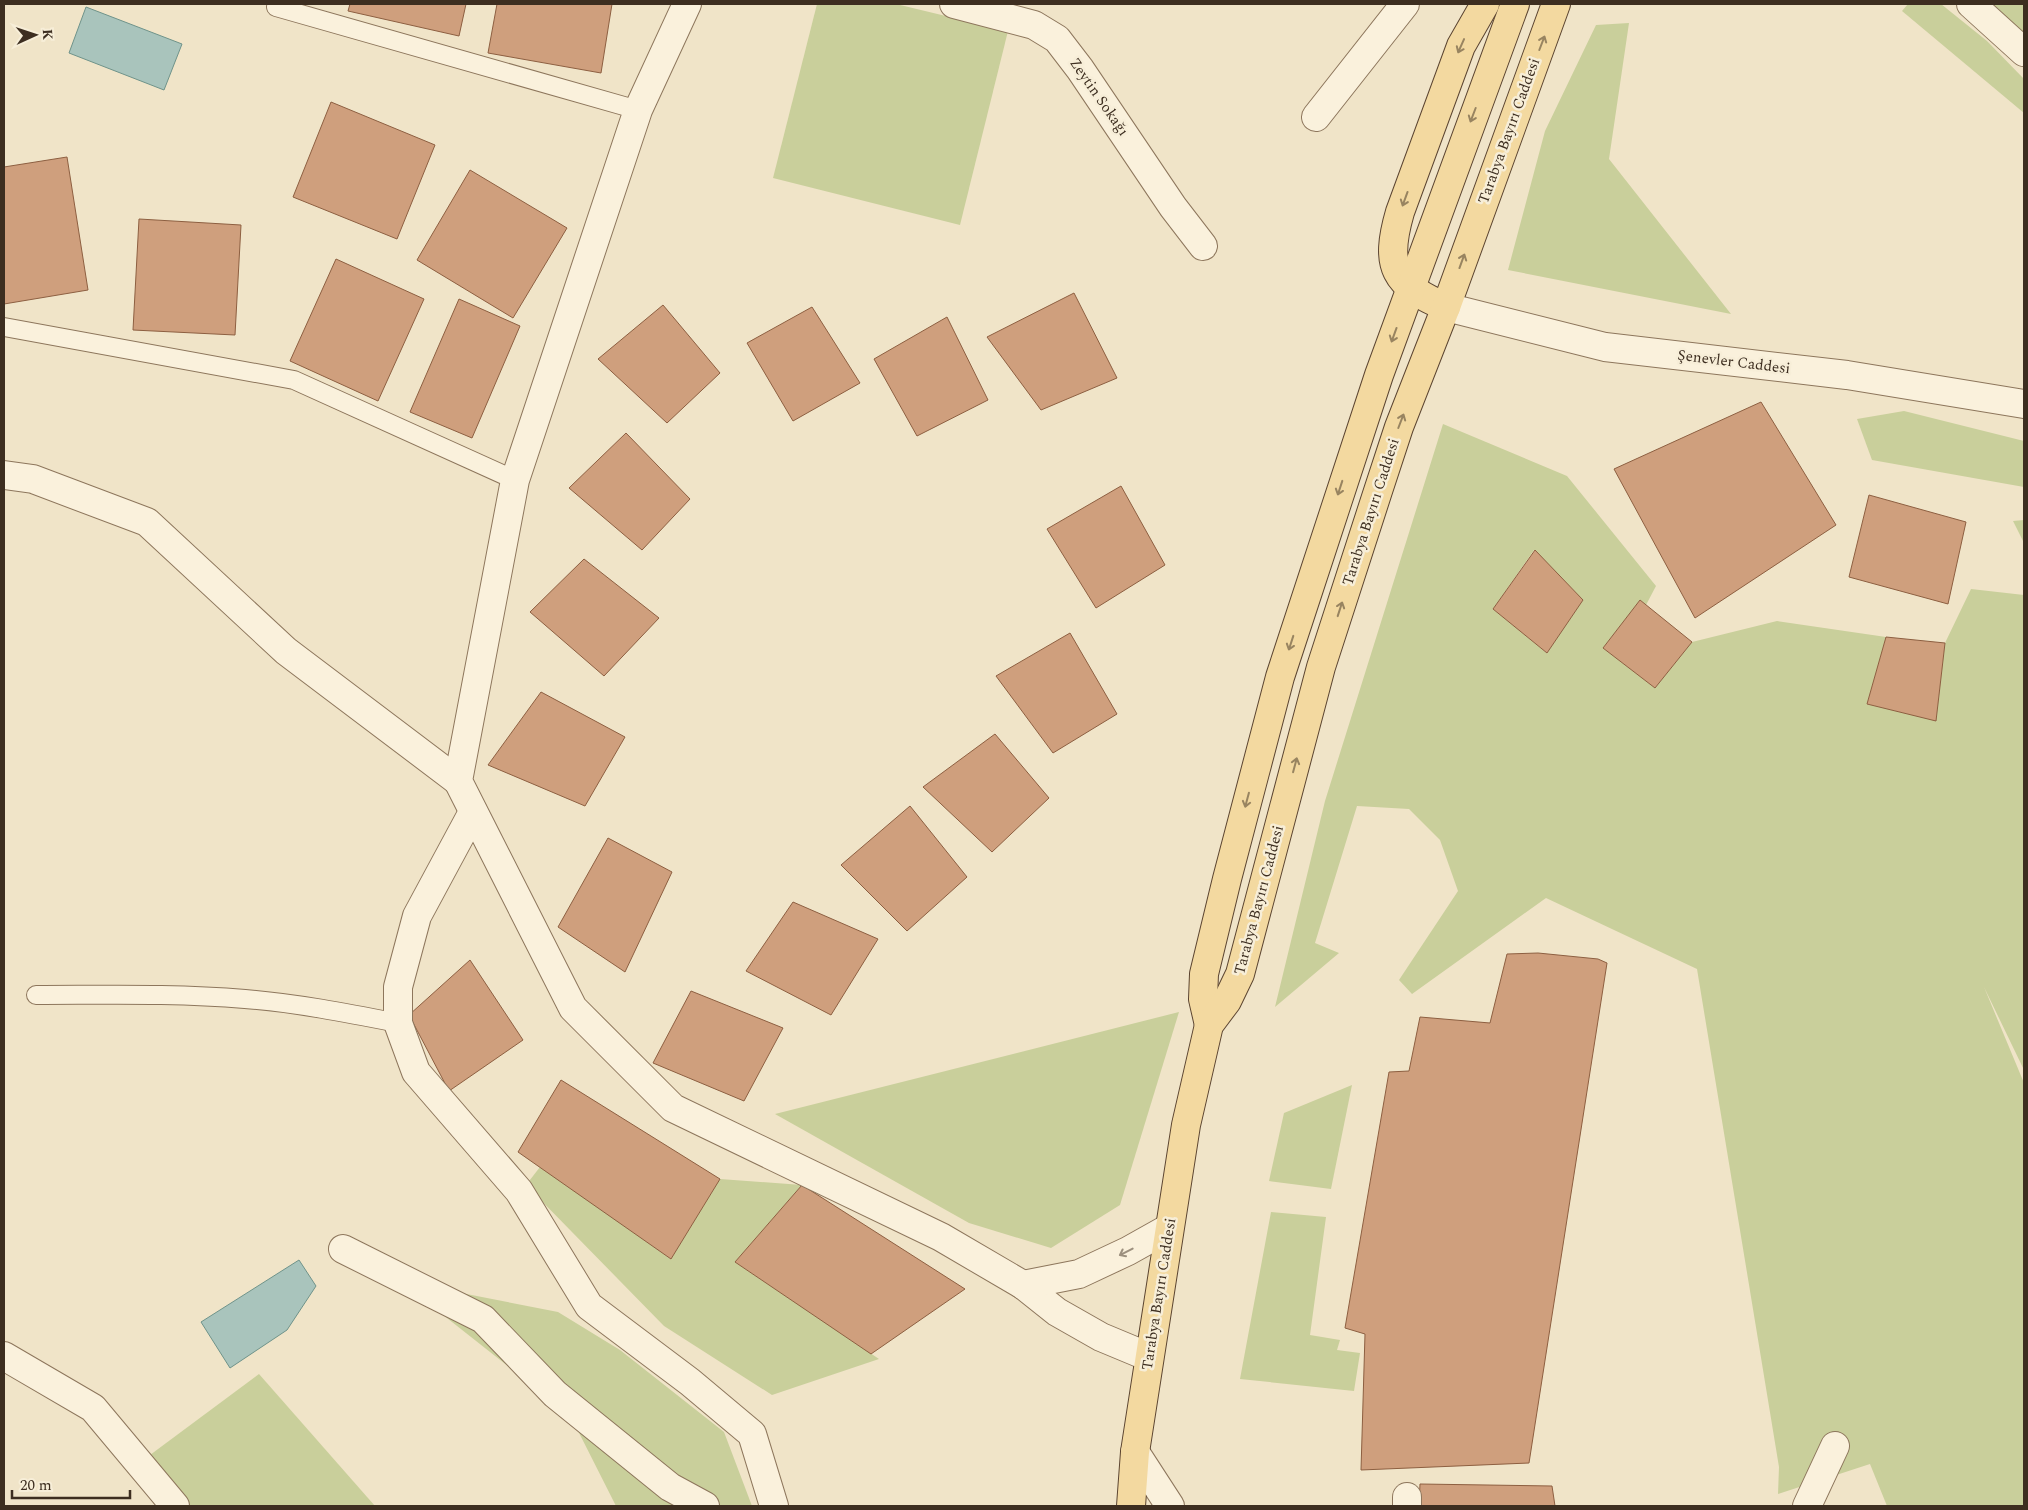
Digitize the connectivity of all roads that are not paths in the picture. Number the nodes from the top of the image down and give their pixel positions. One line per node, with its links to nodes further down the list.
1 (687, 4): 10 (street)
2 (954, 4): 12 (street, Zeytin Sokağı)
3 (1405, 4): 11 (street)
4 (1485, 4): 13 (main road, one-way to 13)
5 (1515, 4): 13 (main road, Tarabya Bayırı Caddesi, one-way to 13)
6 (1556, 4): 14 (main road, Tarabya Bayırı Caddesi, one-way to 6)
7 (1971, 4): 9 (street)
8 (276, 7): 10 (lane)
9 (2024, 52)
10 (638, 110): 18 (street)
11 (1316, 117)
12 (1203, 246)
13 (1410, 289): 14 (main road); 23 (main road, Tarabya Bayırı Caddesi, one-way to 23)
14 (1446, 307): 16 (street, Şenevler Caddesi); 23 (main road, Tarabya Bayırı Caddesi, one-way to 14)
15 (4, 327): 18 (lane)
16 (2024, 404)
17 (4, 475): 19 (street)
18 (515, 480): 19 (street)
19 (458, 781): 20 (street)
20 (474, 812): 22 (street); 26 (street)
21 (36, 995): 22 (lane)
22 (398, 1023): 33 (street)
23 (1209, 1025): 24 (main road, Tarabya Bayırı Caddesi)
24 (1169, 1228): 26 (street, one-way to 26); 28 (main road, Tarabya Bayırı Caddesi)
25 (342, 1248): 32 (street)
26 (1023, 1285): 28 (street)
27 (4, 1356): 31 (street)
28 (1149, 1356): 30 (main road, Tarabya Bayırı Caddesi)
29 (1835, 1446): 36 (street)
30 (1135, 1452): 34 (main road, Tarabya Bayırı Caddesi); 35 (street)
31 (175, 1506)
32 (705, 1506)
33 (774, 1506)
34 (1131, 1506)
35 (1170, 1506)
36 (1807, 1506)

